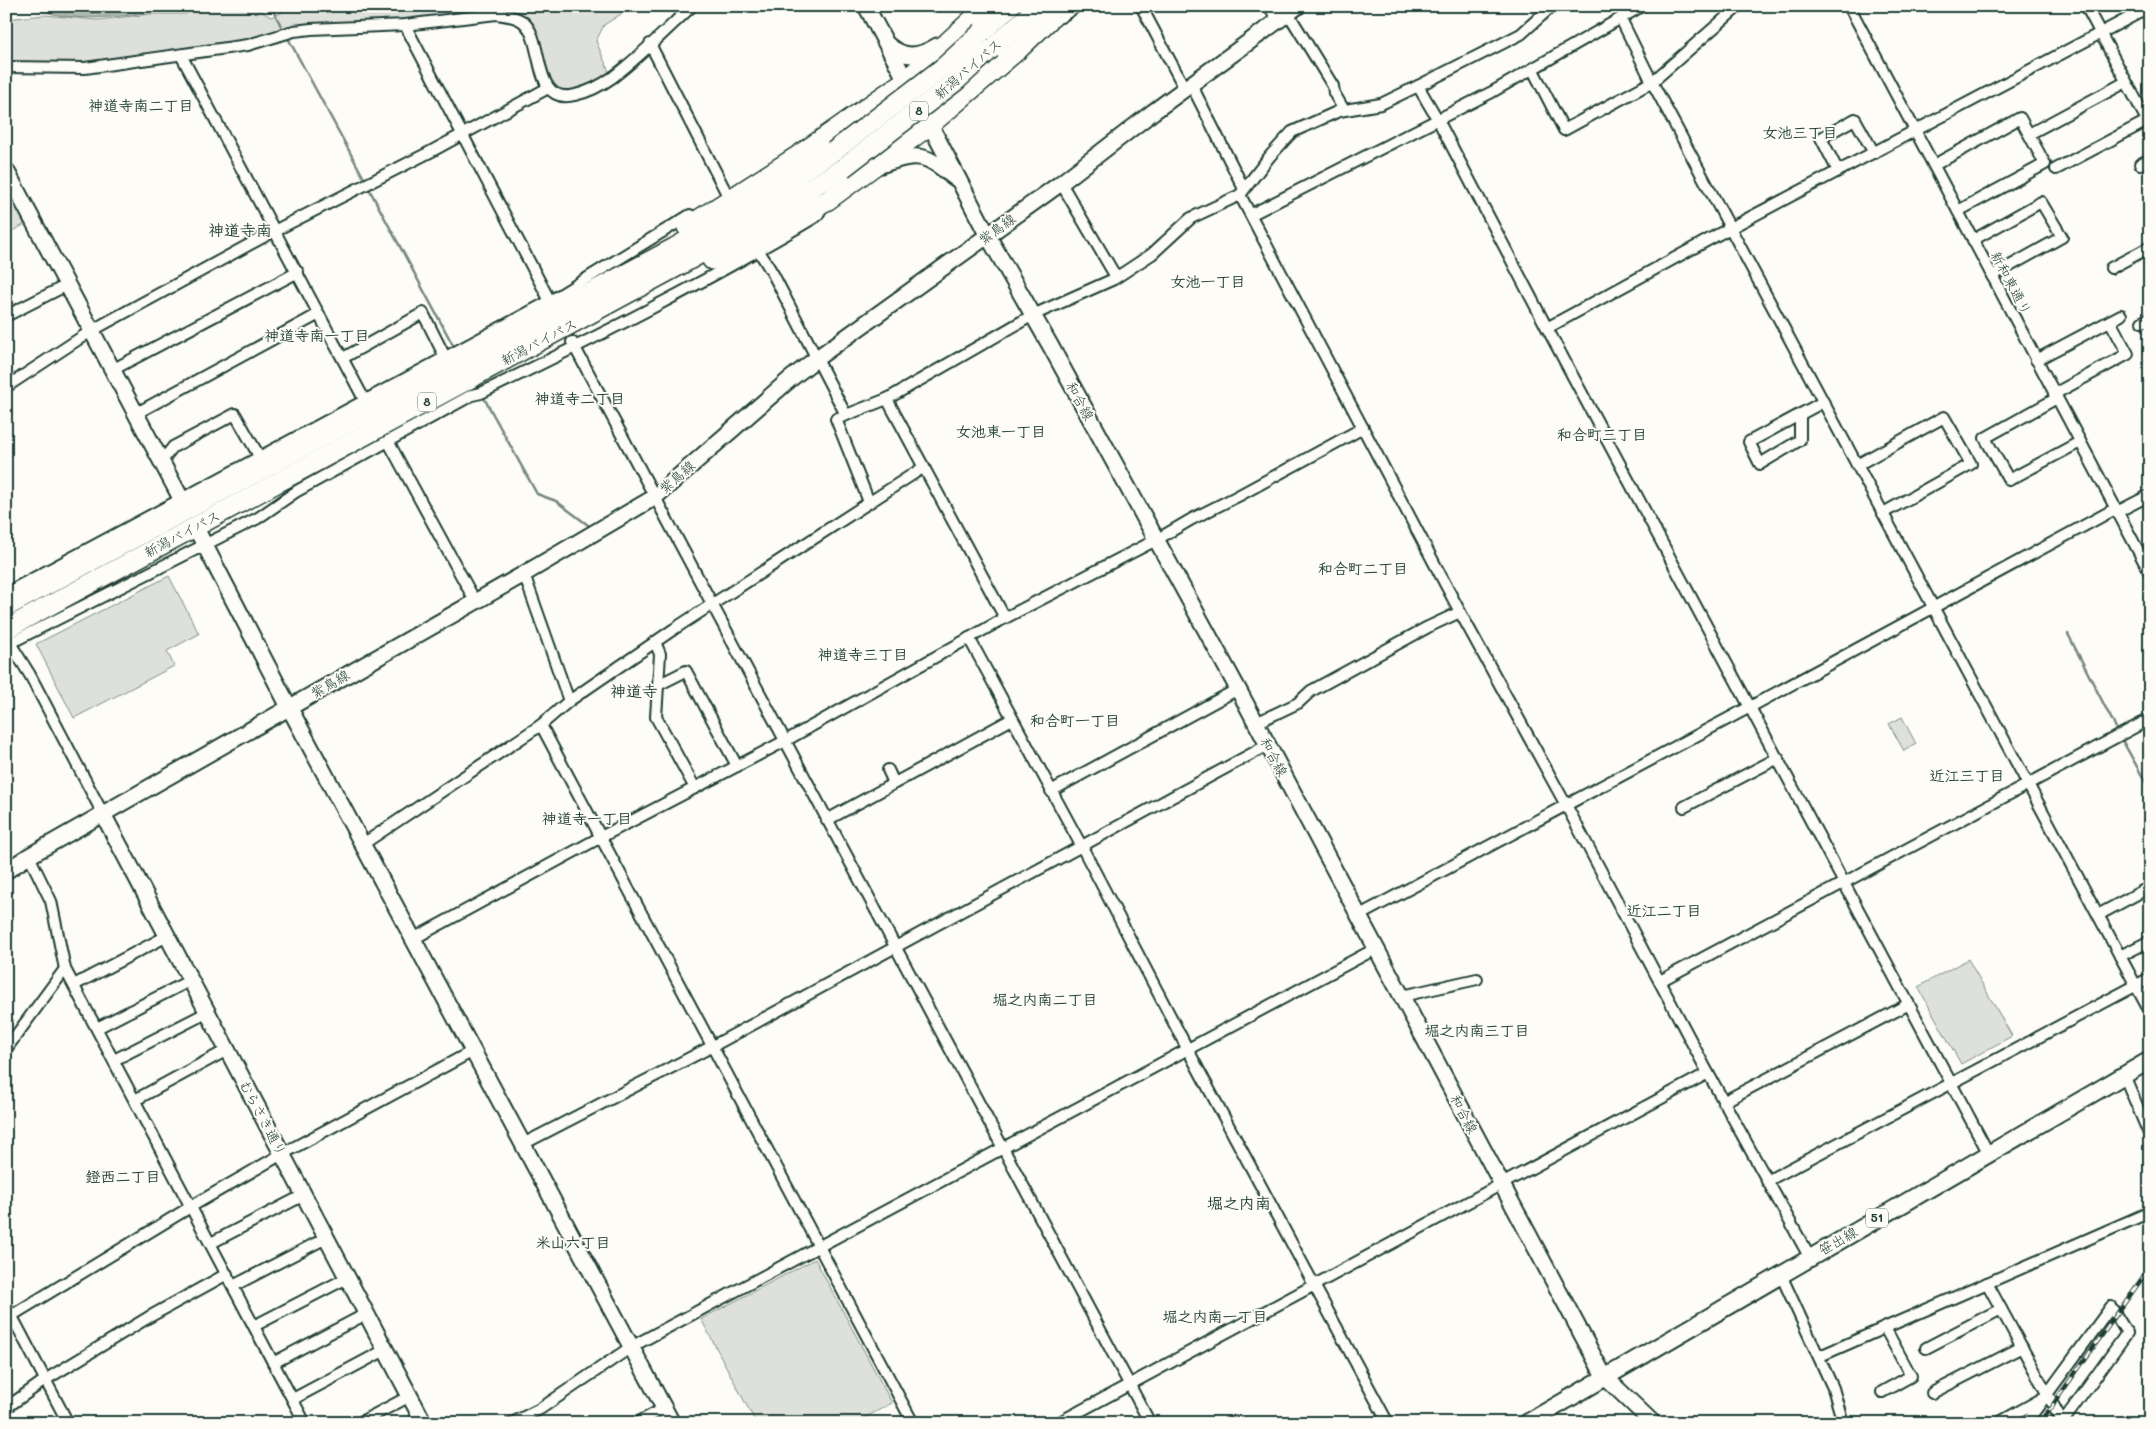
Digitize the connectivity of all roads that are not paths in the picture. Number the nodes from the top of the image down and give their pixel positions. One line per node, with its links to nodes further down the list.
1 (692, 6): 23 (street)
2 (866, 6): 21 (street, 和合線)
3 (987, 6): 22 (highway)
4 (1010, 6): 67 (highway, 新潟バイパス / 8, bridge)
5 (1039, 6): 25 (highway, 新潟バイパス / 8)
6 (1064, 6): 19 (highway)
7 (1077, 6): 19 (street)
8 (1141, 6): 32 (street)
9 (1269, 6): 16 (street)
10 (1552, 6): 31 (street)
11 (1642, 6): 17 (street)
12 (1739, 6): 29 (street)
13 (1849, 6): 39 (street, 新和東通り)
14 (2086, 6): 20 (street)
15 (2150, 7): 20 (street)
16 (1288, 13): 32 (street, 紫鳥線); 34 (street)
17 (1621, 20): 27 (street); 29 (street)
18 (405, 25): 24 (street); 33 (street); 40 (street)
19 (1044, 25): 25 (highway)
20 (2101, 34): 30 (street); 39 (street)
21 (885, 42): 22 (street); 28 (street, 和合線)
22 (947, 43): 28 (highway)
23 (650, 44): 33 (street); 52 (street)
24 (181, 55): 26 (street); 57 (street)
25 (996, 57): 28 (highway); 38 (highway); 48 (highway, 新潟バイパス / 8, bridge)
26 (6, 67)
27 (1533, 70): 29 (street); 35 (street)
28 (906, 80): 36 (highway); 38 (street, 和合線)
29 (1652, 82): 56 (street)
30 (2126, 82): 37 (street); 41 (street)
31 (1418, 86): 34 (street); 35 (street)
32 (1188, 87): 50 (street, 紫鳥線); 51 (street)
33 (548, 88): 40 (street)
34 (1344, 110): 51 (street)
35 (1438, 120): 55 (street); 74 (street)
36 (844, 124): 38 (highway); 43 (highway)
37 (2148, 124): 45 (street)
38 (930, 125): 48 (highway); 49 (street, 和合線)
39 (1916, 130): 42 (street); 44 (street, 新和東通り)
40 (462, 133): 57 (street); 68 (street)
41 (2029, 134): 44 (street); 54 (street)
42 (1874, 152): 47 (street); 47 (street)
43 (799, 155): 52 (street); 67 (highway)
44 (1934, 165): 54 (street, 新和東通り)
45 (2056, 169)
46 (6, 170): 66 (street)
47 (1838, 172): 56 (street)
48 (850, 173): 49 (street); 53 (highway); 77 (highway, 新潟バイパス / 8)
49 (960, 182): 58 (street, 和合線)
50 (1061, 183): 58 (street, 紫鳥線); 65 (street)
51 (1242, 192): 55 (street); 65 (street)
52 (727, 195): 68 (street)
53 (828, 200): 61 (street); 77 (highway)
54 (1958, 211): 59 (street, 新和東通り)
55 (1252, 214): 91 (street)
56 (1730, 228): 74 (street); 87 (street)
57 (276, 230): 63 (street); 75 (street)
58 (988, 236): 70 (street, 和合線); 80 (street, 紫鳥線)
59 (1973, 240): 64 (street, 新和東通り); 64 (street)
60 (2150, 247): 62 (street)
61 (758, 248): 76 (street); 80 (street)
62 (2111, 268)
63 (298, 272): 69 (street); 82 (street)
64 (1992, 276): 81 (street, 新和東通り)
65 (1116, 277): 70 (street)
66 (67, 285): 72 (street); 75 (street)
67 (587, 294): 111 (highway, 新潟バイパス / 8)
68 (551, 304): 78 (street)
69 (320, 314): 79 (street); 88 (street)
70 (1033, 315): 85 (street); 105 (street, 和合線)
71 (2122, 315): 73 (street)
72 (6, 316)
73 (2110, 321): 81 (street); 84 (street)
74 (1547, 328): 122 (street)
75 (91, 331): 82 (street); 83 (street)
76 (573, 345): 92 (street); 99 (street)
77 (517, 353): 116 (highway, 新潟バイパス / 8)
78 (444, 357): 79 (street); 86 (street)
79 (342, 358): 86 (street)
80 (817, 358): 90 (street); 99 (street, 紫鳥線)
81 (2036, 360): 84 (street, 新和東通り)
82 (112, 370): 88 (street)
83 (6, 387)
84 (2056, 396): 93 (street, 新和東通り); 93 (street)
85 (887, 398): 90 (street); 97 (street)
86 (365, 402): 94 (street)
87 (1824, 402): 89 (street); 96 (street)
88 (135, 414): 95 (street)
89 (1800, 414): 89 (street)
90 (846, 415): 101 (street)
91 (1363, 428): 105 (street); 113 (street)
92 (388, 441): 104 (street); 109 (street)
93 (2080, 442): 102 (street, 新和東通り)
94 (259, 456): 95 (street); 100 (street)
95 (161, 462): 100 (street)
96 (1857, 465): 103 (street); 103 (street)
97 (924, 467): 101 (street); 114 (street)
98 (2150, 495): 102 (street)
99 (655, 497): 107 (street, 紫鳥線); 110 (street)
100 (183, 502): 108 (street)
101 (869, 502): 110 (street)
102 (2116, 511): 106 (street, 新和東通り); 112 (street)
103 (1882, 513): 112 (street)
104 (203, 540): 116 (street); 121 (street)
105 (1156, 540): 114 (street); 119 (street, 和合線)
106 (2150, 573)
107 (524, 574): 109 (street, 紫鳥線); 120 (street)
108 (6, 593)
109 (475, 602): 121 (street, 紫鳥線)
110 (712, 604): 117 (street); 127 (street)
111 (6, 607)
112 (1933, 607): 122 (street); 133 (street)
113 (1460, 612): 125 (street); 136 (street)
114 (1005, 618): 115 (street)
115 (969, 638): 123 (street); 127 (street)
116 (8, 639): 138 (street)
117 (655, 642): 118 (street); 120 (street)
118 (658, 685): 130 (street); 134 (street)
119 (1238, 689): 125 (street, 和合線); 135 (street)
120 (569, 701): 126 (street)
121 (289, 707): 138 (street, 紫鳥線); 141 (street)
122 (1750, 707): 129 (street); 136 (street)
123 (1012, 719): 132 (street); 135 (street)
124 (2150, 719): 133 (street)
125 (1256, 723): 128 (street, 和合線)
126 (541, 725): 140 (street); 141 (street)
127 (785, 741): 130 (street); 139 (street)
128 (1268, 745): 142 (street); 148 (street, 和合線)
129 (1778, 758): 137 (street); 145 (street)
130 (737, 766): 134 (street)
131 (888, 770): 132 (street)
132 (894, 784): 139 (street)
133 (2029, 784): 145 (street); 147 (street)
134 (695, 788): 140 (street)
135 (1051, 791): 142 (street)
136 (1566, 805): 148 (street); 159 (street)
137 (1684, 807)
138 (103, 814): 143 (street, 紫鳥線); 149 (street, むらさき通り)
139 (827, 820): 152 (street)
140 (601, 837): 150 (street); 167 (street)
141 (362, 844): 150 (street)
142 (1082, 847): 152 (street); 170 (street)
143 (30, 856): 144 (street, 紫鳥線); 155 (street)
144 (8, 865)
145 (1845, 883): 159 (street); 163 (street)
146 (2150, 887): 147 (street)
147 (2098, 915): 154 (street)
148 (1358, 916): 153 (street, 和合線)
149 (167, 936): 158 (street, むらさき通り); 160 (street)
150 (413, 939): 171 (street)
151 (2150, 941): 154 (street)
152 (894, 947): 167 (street); 181 (street)
153 (1375, 949): 162 (street, 和合線); 170 (street)
154 (2120, 956): 161 (street)
155 (65, 969): 160 (street); 168 (street)
156 (2150, 978): 161 (street)
157 (1477, 979): 162 (street)
158 (190, 980): 164 (street, むらさき通り); 166 (street)
159 (1660, 981): 174 (street)
160 (74, 985): 166 (street)
161 (2136, 986): 165 (street); 176 (street)
162 (1402, 996): 185 (street, 和合線)
163 (1909, 1004): 176 (street); 178 (street)
164 (208, 1012): 169 (street, むらさき通り); 172 (street)
165 (2150, 1012)
166 (97, 1028): 172 (street)
167 (711, 1047): 180 (street); 191 (street)
168 (6, 1049)
169 (227, 1050): 177 (street); 182 (street, むらさき通り)
170 (1188, 1050): 181 (street); 198 (street)
171 (473, 1051): 180 (street); 182 (street)
172 (114, 1060): 177 (street)
173 (2150, 1060): 175 (main road, 笹出線 / 51)
174 (1708, 1073): 178 (street); 185 (street)
175 (2124, 1075): 179 (street); 183 (main road, 笹出線 / 51)
176 (1952, 1084): 183 (street); 184 (street)
177 (135, 1100): 187 (street)
178 (1723, 1102): 184 (street)
179 (2150, 1136)
180 (523, 1144): 205 (street)
181 (1002, 1149): 191 (street); 213 (street)
182 (282, 1154): 186 (street, むらさき通り); 187 (street)
183 (1989, 1154): 192 (main road, 笹出線 / 51)
184 (1767, 1181): 192 (street)
185 (1501, 1186): 198 (street); 211 (street, 和合線)
186 (304, 1195): 189 (street, むらさき通り); 190 (street)
187 (192, 1206): 190 (street); 202 (street)
188 (2150, 1212): 196 (street)
189 (326, 1238): 195 (street, むらさき通り); 197 (street)
190 (211, 1243): 193 (street)
191 (820, 1246): 205 (street); 228 (street)
192 (1810, 1258): 194 (main road, 笹出線 / 51)
193 (227, 1274): 197 (street); 212 (street)
194 (1781, 1275): 209 (street); 211 (main road, 笹出線 / 51)
195 (347, 1278): 201 (street, むらさき通り); 203 (street)
196 (1987, 1283): 200 (street); 204 (street)
197 (233, 1286): 203 (street)
198 (1316, 1286): 213 (street); 231 (street)
199 (6, 1305): 202 (street)
200 (2001, 1309): 206 (street); 207 (street)
201 (366, 1314): 208 (street, むらさき通り); 210 (street)
202 (9, 1318): 212 (street)
203 (254, 1326): 210 (street)
204 (1885, 1328): 209 (street); 214 (street)
205 (631, 1347): 220 (street); 225 (street)
206 (2022, 1347): 215 (street); 217 (street)
207 (1926, 1348)
208 (385, 1350): 216 (street, むらさき通り); 218 (street)
209 (1820, 1356): 234 (street)
210 (273, 1363): 218 (street)
211 (1604, 1376): 232 (main road, 笹出線 / 51); 233 (street, 和合線)
212 (45, 1380): 219 (street); 221 (street)
213 (1129, 1386): 229 (street); 230 (street)
214 (1882, 1392)
215 (1932, 1393)
216 (410, 1396): 223 (street); 224 (street, むらさき通り)
217 (2048, 1396): 235 (street); 236 (street); 237 (street); 237 (street)
218 (293, 1399): 222 (street)
219 (6, 1408)
220 (664, 1408): 226 (street); 227 (street)
221 (68, 1423)
222 (305, 1423)
223 (359, 1423)
224 (424, 1423)
225 (512, 1423)
226 (637, 1423)
227 (672, 1423)
228 (913, 1423)
229 (1058, 1423)
230 (1150, 1423)
231 (1388, 1423)
232 (1527, 1423)
233 (1653, 1423)
234 (1843, 1423)
235 (1998, 1423)
236 (2026, 1423)
237 (2062, 1423)

